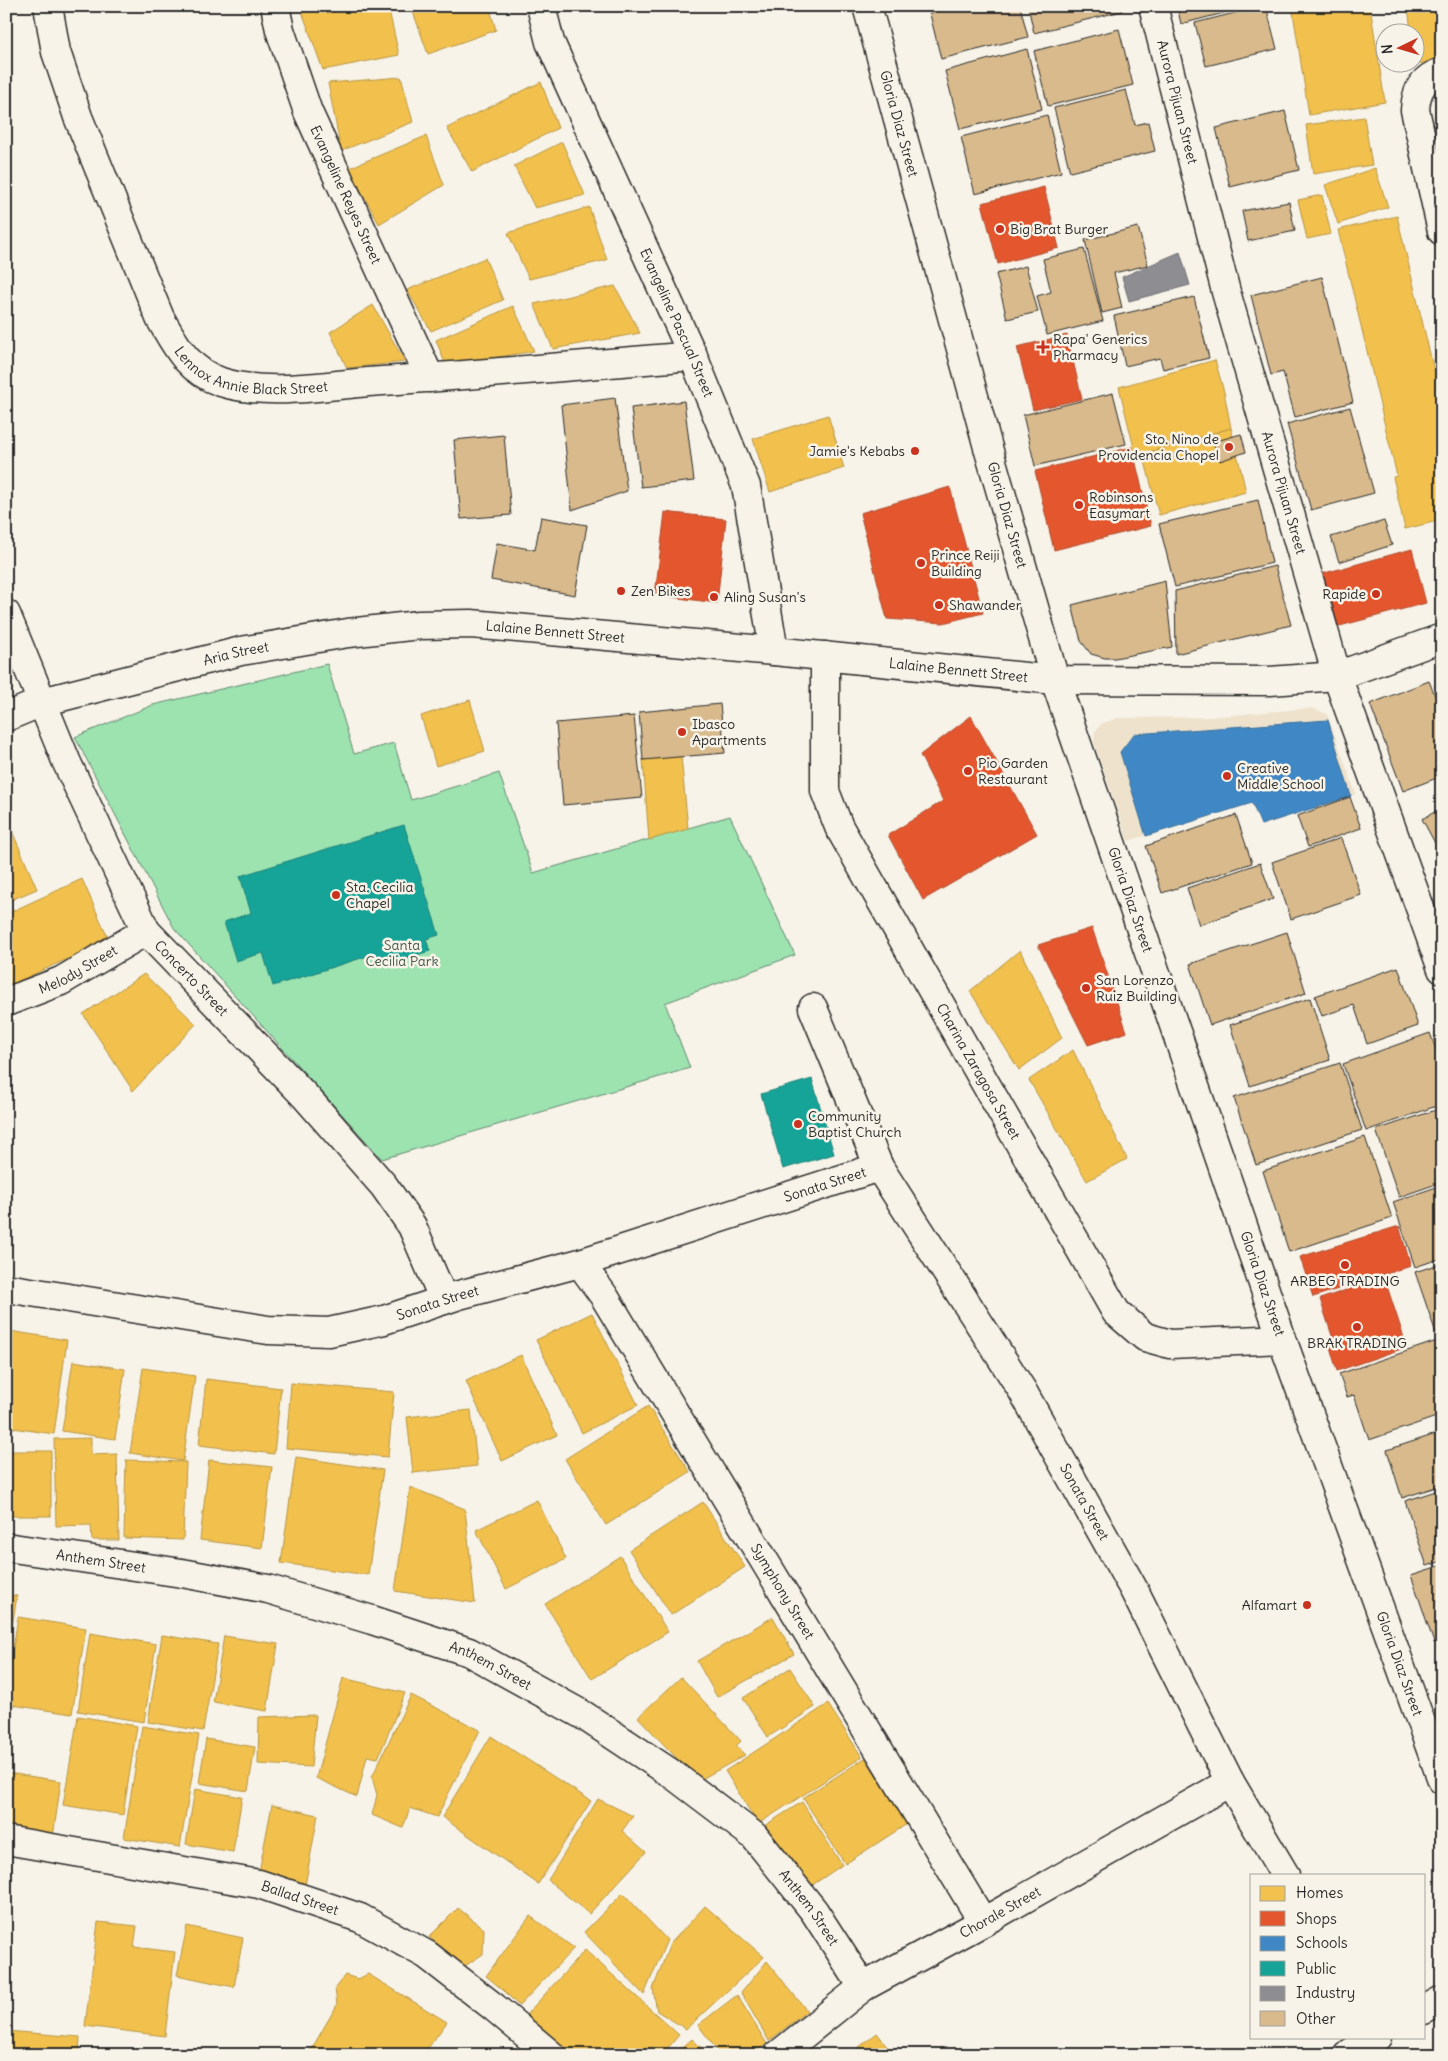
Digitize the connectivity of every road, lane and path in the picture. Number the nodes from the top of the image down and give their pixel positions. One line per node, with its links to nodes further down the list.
1 (48, 6): 9 (street, Lennox Annie Black Street)
2 (275, 6): 9 (street, Evangeline Reyes Street)
3 (541, 6): 8 (street, Evangeline Pascual Street)
4 (867, 6): 16 (street, Gloria Diaz Street)
5 (1153, 6): 15 (street, Aurora Pijuan Street)
6 (1442, 72): 7 (street)
7 (1442, 231)
8 (693, 356): 9 (street, Lennox Annie Black Street); 13 (street, Evangeline Pascual Street)
9 (430, 378)
10 (6, 614): 17 (street, Concerto Street)
11 (471, 624): 13 (street, Lalaine Bennett Street); 17 (street, Aria Street)
12 (1442, 638): 15 (street, Lalaine Bennett Street)
13 (774, 651): 14 (street, Lalaine Bennett Street)
14 (825, 656): 16 (street, Lalaine Bennett Street); 27 (street, Charina Zaragosa Street)
15 (1337, 676): 16 (street, Lalaine Bennett Street); 20 (street, Aurora Pijuan Street)
16 (1055, 680): 27 (street, Gloria Diaz Street)
17 (42, 702): 18 (street, Aria Street); 19 (street, Concerto Street)
18 (6, 717)
19 (146, 931): 21 (street, Melody Street); 26 (street, Concerto Street)
20 (1440, 960)
21 (6, 1002)
22 (813, 1008): 23 (street)
23 (879, 1167): 24 (street, Sonata Street); 30 (street, Sonata Street)
24 (580, 1263): 26 (street, Sonata Street); 33 (street, Symphony Street)
25 (6, 1288): 26 (street, Sonata Street)
26 (444, 1300)
27 (1282, 1339): 29 (street, Gloria Diaz Street)
28 (6, 1547): 34 (street, Anthem Street)
29 (1441, 1774)
30 (1230, 1782): 32 (street, Sonata Street); 33 (street, Chorale Street)
31 (6, 1840): 38 (street, Ballad Street)
32 (1284, 1874)
33 (983, 1922): 34 (street, Chorale Street)
34 (863, 1987): 39 (street, Chorale Street)
35 (1442, 2000): 36 (street)
36 (1426, 2009)
37 (1375, 2038): 40 (street)
38 (551, 2055)
39 (778, 2055)
40 (1347, 2055)

